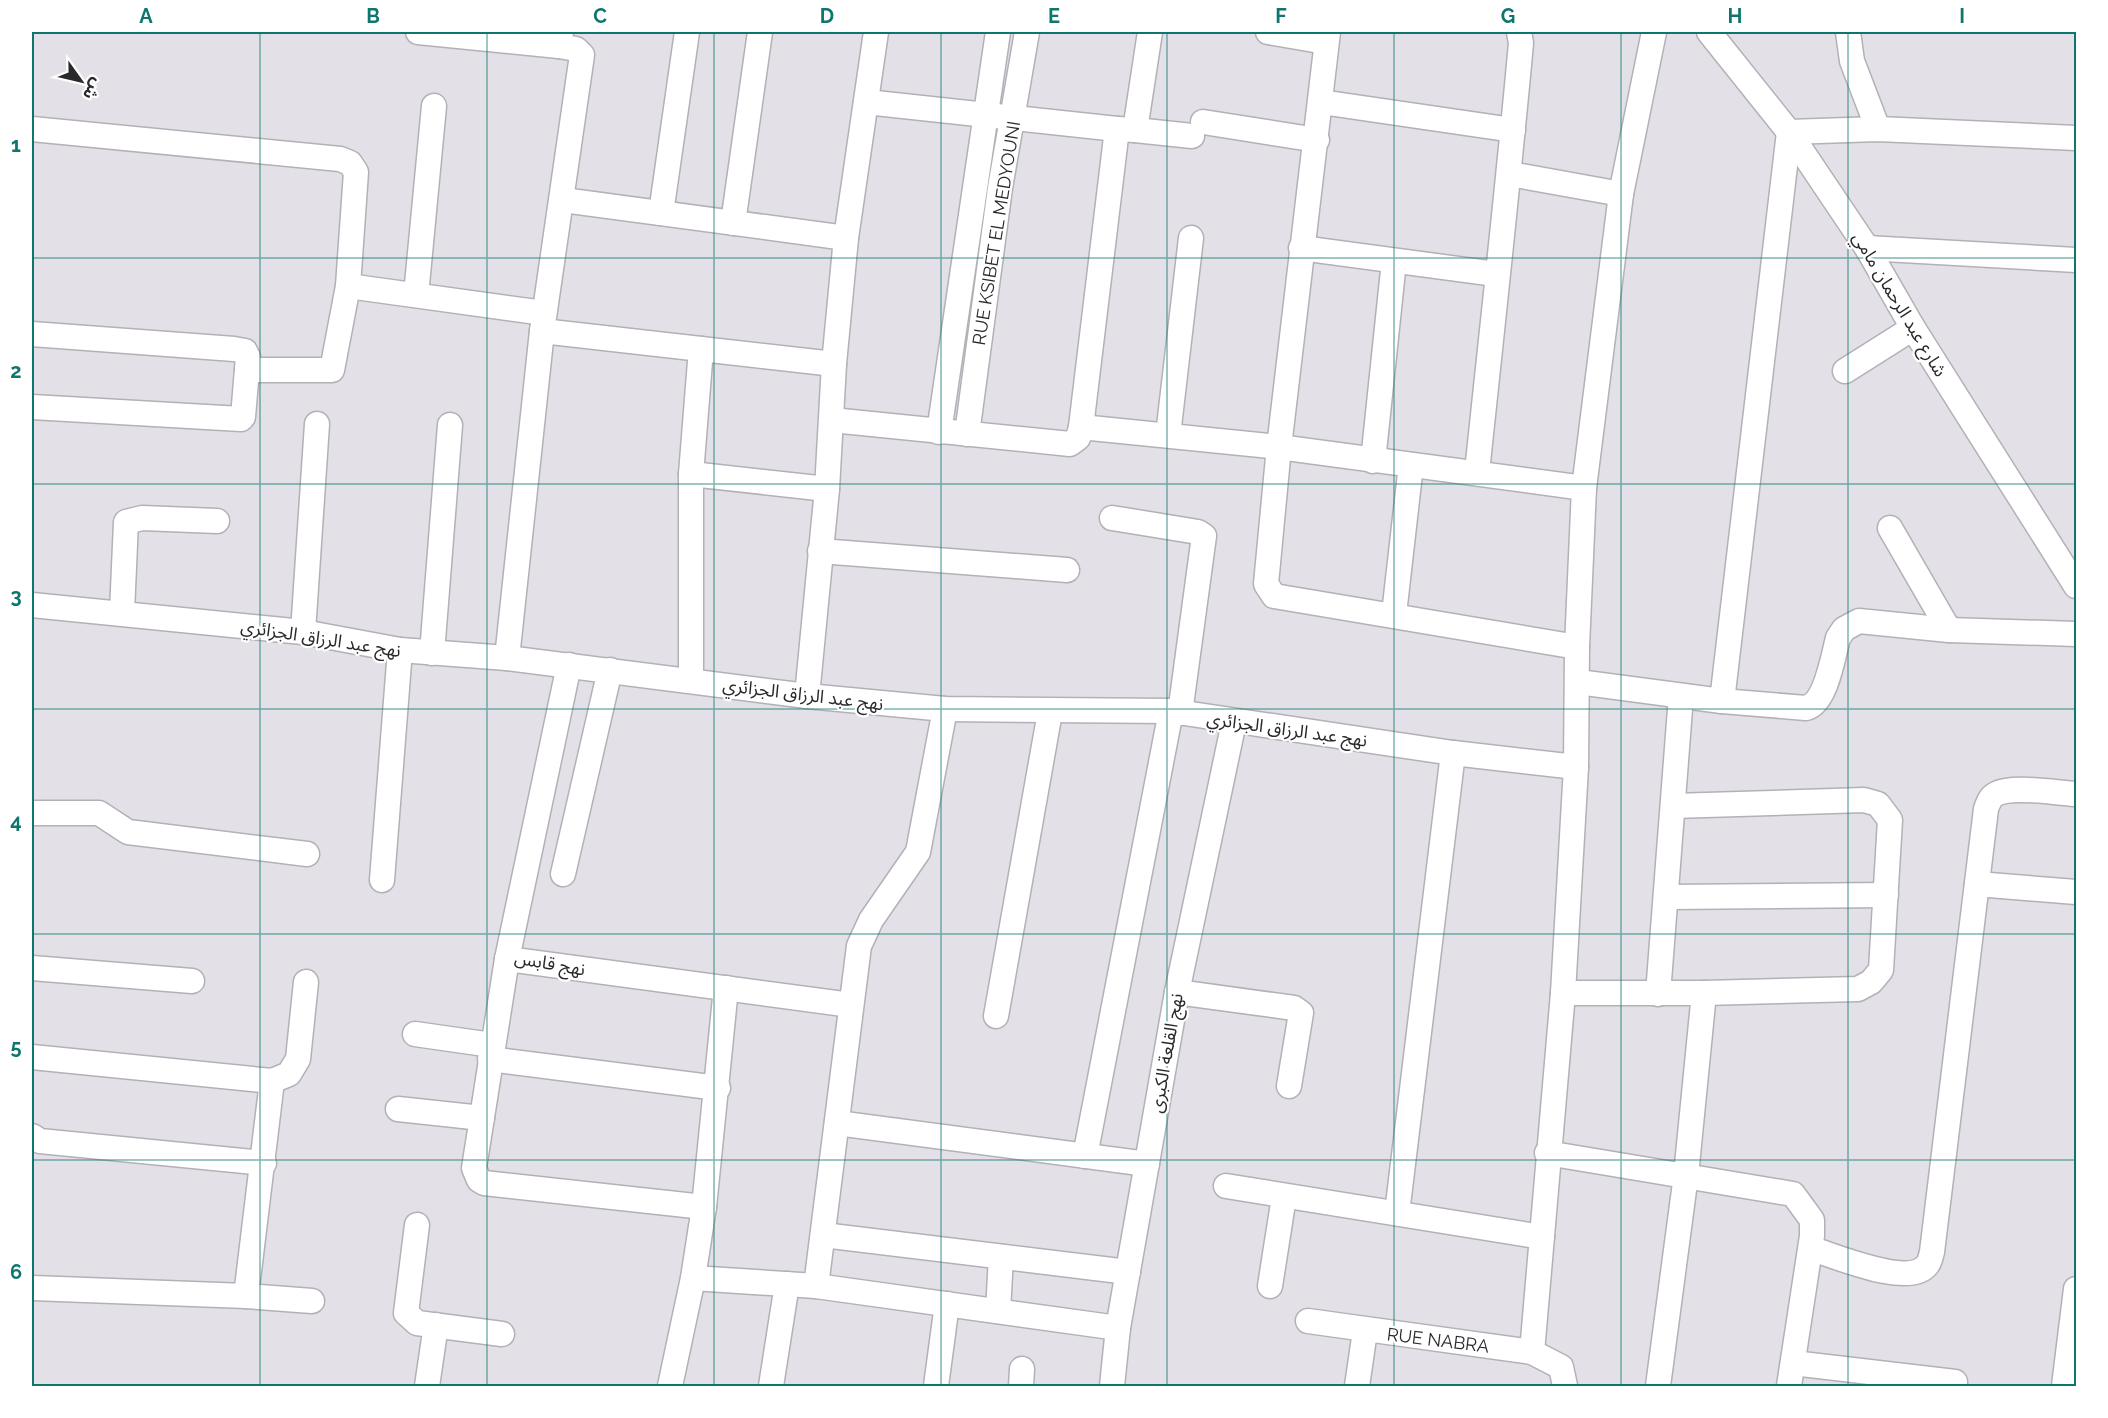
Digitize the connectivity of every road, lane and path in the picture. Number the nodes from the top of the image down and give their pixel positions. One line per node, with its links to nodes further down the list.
1 (418, 32): 14 (street)
2 (687, 32): 30 (street)
3 (760, 32): 31 (street)
4 (876, 32): 15 (street)
5 (998, 32): 18 (street, RUE KSIBET EL MEDYOUNI)
6 (1027, 32): 19 (street, RUE KSIBET EL MEDYOUNI)
7 (1150, 32): 21 (street)
8 (1268, 32): 13 (street)
9 (1520, 32): 23 (street)
10 (1654, 32): 28 (street)
11 (1709, 32): 24 (street, شارع عبد الرحمان مامي)
12 (1848, 32): 22 (street)
13 (1327, 37): 16 (street)
14 (560, 39): 29 (street)
15 (866, 102): 18 (street); 32 (street)
16 (1321, 102): 23 (street); 26 (street)
17 (434, 106): 40 (street)
18 (986, 116): 19 (street); 53 (street, RUE KSIBET EL MEDYOUNI)
19 (1013, 119): 21 (street); 54 (street, RUE KSIBET EL MEDYOUNI)
20 (32, 129): 39 (street)
21 (1126, 129): 26 (street); 52 (street)
22 (1878, 129): 24 (street); 25 (street)
23 (1513, 130): 27 (street)
24 (1790, 132): 35 (street, شارع عبد الرحمان مامي); 85 (street)
25 (2076, 138)
26 (1317, 140): 34 (street)
27 (1510, 174): 28 (street); 38 (street)
28 (1621, 194): 61 (street)
29 (563, 200): 30 (street); 41 (street)
30 (661, 213): 31 (street)
31 (733, 223): 32 (street)
32 (846, 238): 45 (street)
33 (1191, 238): 55 (street)
34 (1301, 248): 37 (street); 56 (street)
35 (1867, 248): 36 (street); 42 (street, شارع عبد الرحمان مامي)
36 (2076, 260)
37 (1394, 261): 38 (street); 57 (street)
38 (1496, 274): 59 (street)
39 (348, 286): 40 (street); 46 (street)
40 (416, 295): 41 (street)
41 (543, 322): 44 (street); 78 (street)
42 (1913, 328): 47 (street); 68 (street, شارع عبد الرحمان مامي)
43 (32, 334): 46 (street)
44 (701, 349): 45 (street); 60 (street)
45 (834, 364): 49 (street)
46 (248, 370): 48 (street)
47 (1845, 371)
48 (32, 407)
49 (832, 420): 53 (street); 62 (street)
50 (317, 424): 73 (street)
51 (450, 425): 77 (street)
52 (1080, 427): 54 (street); 55 (street)
53 (939, 432): 54 (street)
54 (967, 434)
55 (1168, 435): 56 (street)
56 (1279, 447): 57 (street); 71 (street)
57 (1373, 461): 58 (street)
58 (1412, 465): 59 (street); 71 (street)
59 (1477, 472): 61 (street)
60 (691, 474): 62 (street); 81 (street)
61 (1584, 488): 75 (street)
62 (827, 489): 66 (street)
63 (1112, 518): 88 (street)
64 (217, 521): 70 (street)
65 (1890, 528): 72 (street)
66 (820, 551): 67 (street); 83 (street)
67 (1067, 570)
68 (2076, 586)
69 (32, 604): 70 (street, نهج عبد الرزاق الجزائري)
70 (122, 612): 73 (street, نهج عبد الرزاق الجزائري)
71 (1394, 614): 75 (street)
72 (1949, 630): 74 (street); 85 (street)
73 (303, 632): 76 (street, نهج عبد الرزاق الجزائري)
74 (2076, 634)
75 (1577, 647): 82 (street)
76 (400, 650): 77 (street, نهج عبد الرزاق الجزائري); 97 (street)
77 (432, 653): 78 (street, نهج عبد الرزاق الجزائري)
78 (507, 658): 79 (street, نهج عبد الرزاق الجزائري)
79 (569, 665): 80 (street, نهج عبد الرزاق الجزائري); 102 (street, نهج قابس)
80 (610, 670): 81 (street, نهج عبد الرزاق الجزائري); 96 (street)
81 (691, 680): 83 (street, نهج عبد الرزاق الجزائري)
82 (1578, 682): 84 (street); 91 (street)
83 (807, 696): 86 (street, نهج عبد الرزاق الجزائري)
84 (1681, 696): 85 (street); 93 (street)
85 (1722, 701)
86 (945, 709): 87 (street, نهج عبد الرزاق الجزائري); 111 (street)
87 (1050, 712): 88 (street, نهج عبد الرزاق الجزائري); 112 (street)
88 (1175, 712): 89 (street, نهج عبد الرزاق الجزائري); 124 (street)
89 (1234, 722): 90 (street, نهج عبد الرزاق الجزائري); 107 (street, نهج القلعة الكبرى)
90 (1453, 753): 91 (street, نهج عبد الرزاق الجزائري); 131 (street)
91 (1576, 767): 108 (street)
92 (2076, 794): 98 (street)
93 (1673, 806): 100 (street); 101 (street)
94 (32, 813): 95 (street)
95 (307, 854)
96 (563, 874)
97 (382, 880)
98 (1977, 884): 99 (street); 135 (street)
99 (2076, 892)
100 (1886, 895): 101 (street); 109 (street)
101 (1667, 897): 110 (street)
102 (507, 958): 106 (street, نهج قابس); 114 (street)
103 (32, 968): 104 (street)
104 (192, 981)
105 (306, 982): 116 (street)
106 (726, 988): 111 (street, نهج قابس); 118 (street)
107 (1177, 992): 117 (street); 126 (street, نهج القلعة الكبرى)
108 (1563, 993): 110 (street); 123 (street)
109 (1704, 993): 110 (street); 127 (street)
110 (1658, 994)
111 (851, 1005): 121 (street)
112 (996, 1016)
113 (415, 1034): 114 (street)
114 (491, 1052): 118 (street); 120 (street)
115 (32, 1063): 116 (street)
116 (272, 1081): 125 (street)
117 (1289, 1086)
118 (718, 1088): 130 (street)
119 (398, 1108): 120 (street)
120 (482, 1118): 130 (street)
121 (837, 1123): 124 (street); 133 (street)
122 (32, 1136): 125 (street)
123 (1547, 1153): 127 (street); 134 (street)
124 (1085, 1156): 126 (street)
125 (264, 1163): 144 (street)
126 (1147, 1164): 137 (street, نهج القلعة الكبرى)
127 (1686, 1175): 135 (street); 163 (street)
128 (1226, 1186): 129 (street)
129 (1284, 1197): 131 (street); 141 (street)
130 (704, 1207): 138 (street)
131 (1397, 1213): 134 (street)
132 (417, 1225): 149 (street)
133 (823, 1235): 136 (street); 140 (street)
134 (1542, 1237): 153 (street)
135 (1812, 1249): 154 (street)
136 (1001, 1257): 137 (street); 147 (street)
137 (1128, 1272): 150 (street, نهج القلعة الكبرى)
138 (693, 1278): 139 (street); 157 (street)
139 (787, 1284): 140 (street); 158 (street)
140 (816, 1286): 146 (street)
141 (1270, 1286)
142 (32, 1288): 144 (street)
143 (2076, 1289): 165 (street)
144 (246, 1296): 145 (street)
145 (312, 1301)
146 (947, 1304): 147 (street); 159 (street)
147 (998, 1311): 150 (street)
148 (1308, 1321): 151 (street)
149 (436, 1325): 152 (street); 156 (street)
150 (1118, 1328): 160 (street, نهج القلعة الكبرى)
151 (1365, 1331): 153 (street, RUE NABRA); 161 (street, RUE NABRA)
152 (502, 1334)
153 (1532, 1353): 162 (street, RUE NABRA)
154 (1793, 1362): 155 (street); 164 (street)
155 (1955, 1382)
156 (427, 1386)
157 (670, 1386)
158 (771, 1386)
159 (936, 1386)
160 (1112, 1386)
161 (1357, 1386)
162 (1565, 1386)
163 (1658, 1386)
164 (1789, 1386)
165 (2064, 1386)

